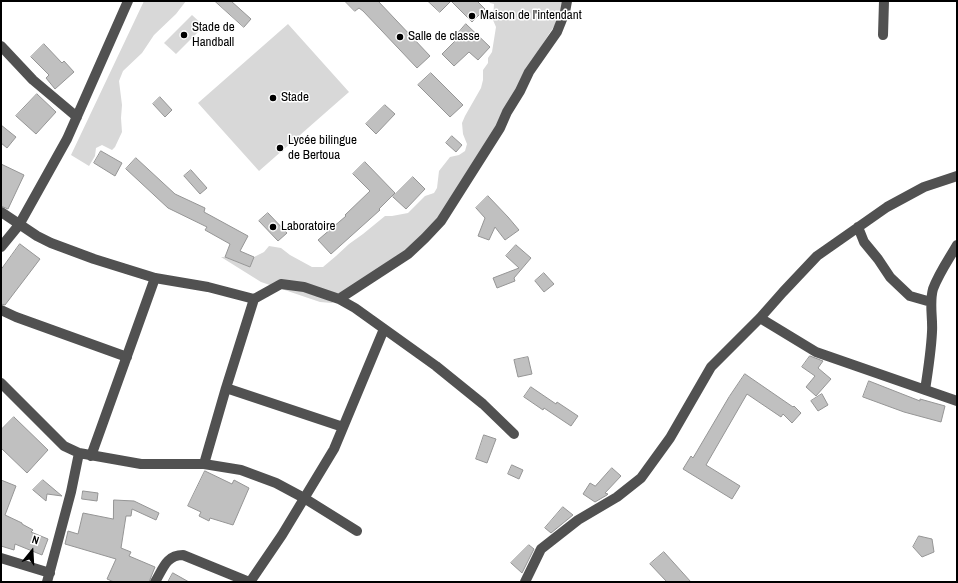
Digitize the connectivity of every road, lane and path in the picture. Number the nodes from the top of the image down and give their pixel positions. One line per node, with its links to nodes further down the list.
1 (128, 1): 6 (street)
2 (567, 1): 14 (street)
3 (884, 1): 4 (street)
4 (883, 36)
5 (1, 46): 6 (street)
6 (77, 117): 9 (street)
7 (957, 176): 10 (street)
8 (1, 212): 9 (street)
9 (19, 225): 12 (street); 13 (street)
10 (858, 227): 16 (street); 18 (street)
11 (957, 245): 16 (street)
12 (1, 247)
13 (155, 278): 15 (street); 20 (street)
14 (339, 299): 15 (street); 19 (street)
15 (254, 300): 22 (street)
16 (931, 302): 23 (street)
17 (1, 310): 20 (street)
18 (760, 318): 23 (street); 36 (street)
19 (384, 329): 25 (street); 26 (street)
20 (127, 357): 28 (street)
21 (1, 384): 27 (street)
22 (226, 388): 25 (street); 29 (street)
23 (925, 390): 24 (street)
24 (957, 401)
25 (343, 427): 30 (street)
26 (514, 434)
27 (79, 453): 28 (street); 33 (street)
28 (91, 456): 29 (street)
29 (204, 464): 30 (street)
30 (304, 498): 31 (street); 35 (street)
31 (357, 531)
32 (1, 558): 33 (street)
33 (48, 577)
34 (155, 582): 35 (street)
35 (250, 582)
36 (525, 582)

